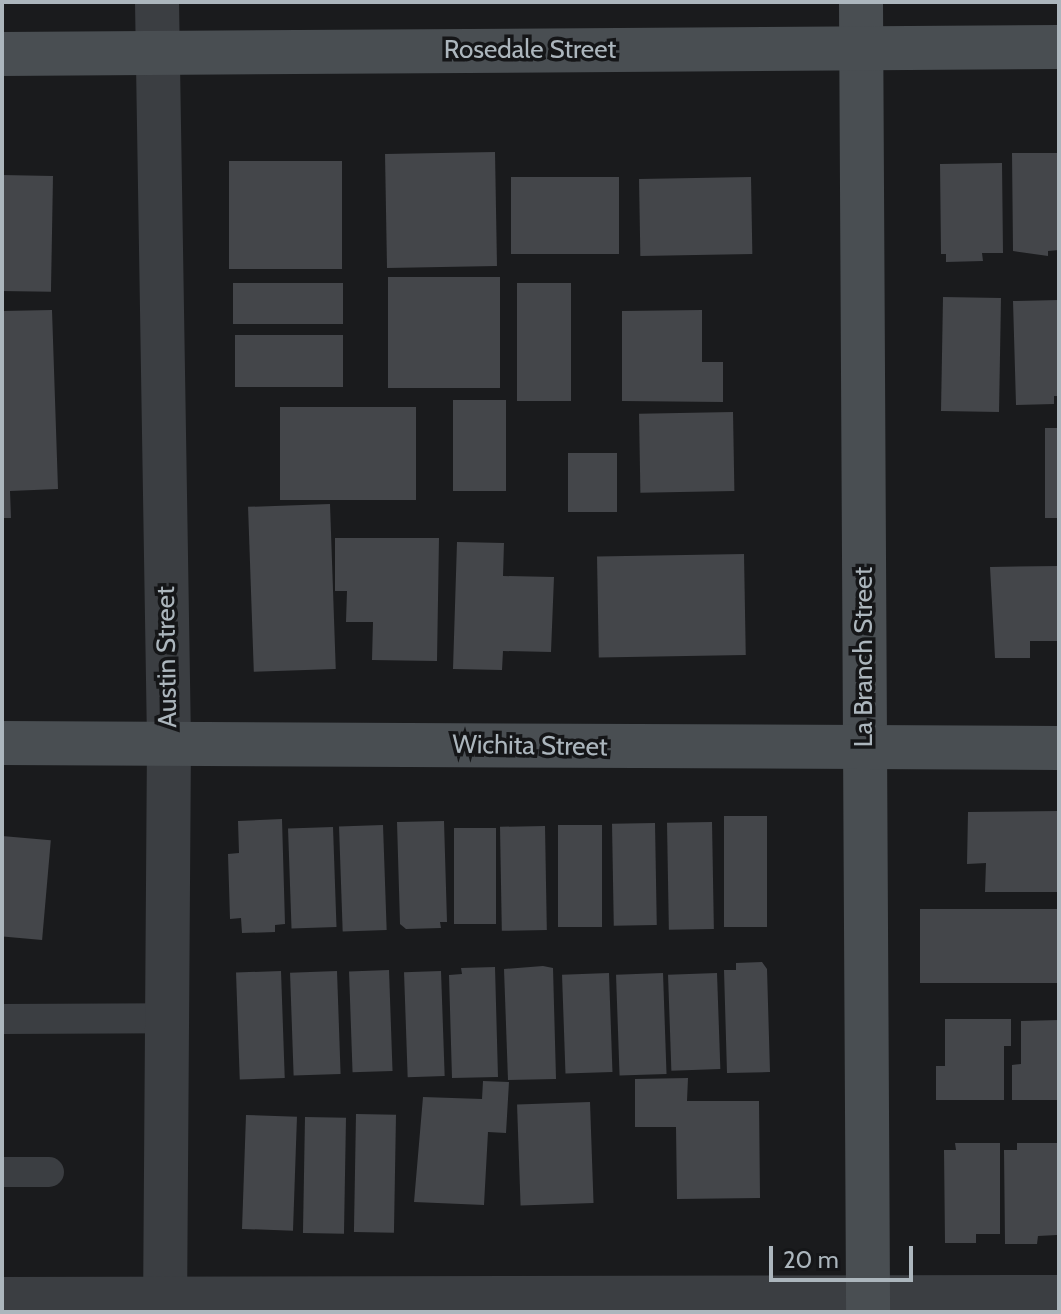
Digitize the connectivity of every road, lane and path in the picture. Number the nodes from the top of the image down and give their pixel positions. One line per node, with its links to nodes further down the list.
1 (157, 2): 5 (street, Austin Street)
2 (861, 2): 4 (street, La Branch Street)
3 (1059, 47): 4 (street, Rosedale Street)
4 (861, 48): 5 (street, Rosedale Street); 10 (street, La Branch Street)
5 (157, 53): 6 (street, Rosedale Street); 7 (street, Austin Street)
6 (2, 54)
7 (169, 741): 8 (street, Wichita Street); 10 (street, Wichita Street); 11 (street, Austin Street)
8 (2, 743)
9 (1059, 748): 10 (street, Wichita Street)
10 (865, 750): 18 (street, La Branch Street)
11 (168, 1018): 12 (lane); 17 (street, Austin Street)
12 (2, 1019)
13 (2, 1172): 14 (lane)
14 (49, 1172)
15 (1059, 1297): 18 (street)
16 (2, 1299): 17 (street)
17 (165, 1305): 18 (street)
18 (868, 1306)

